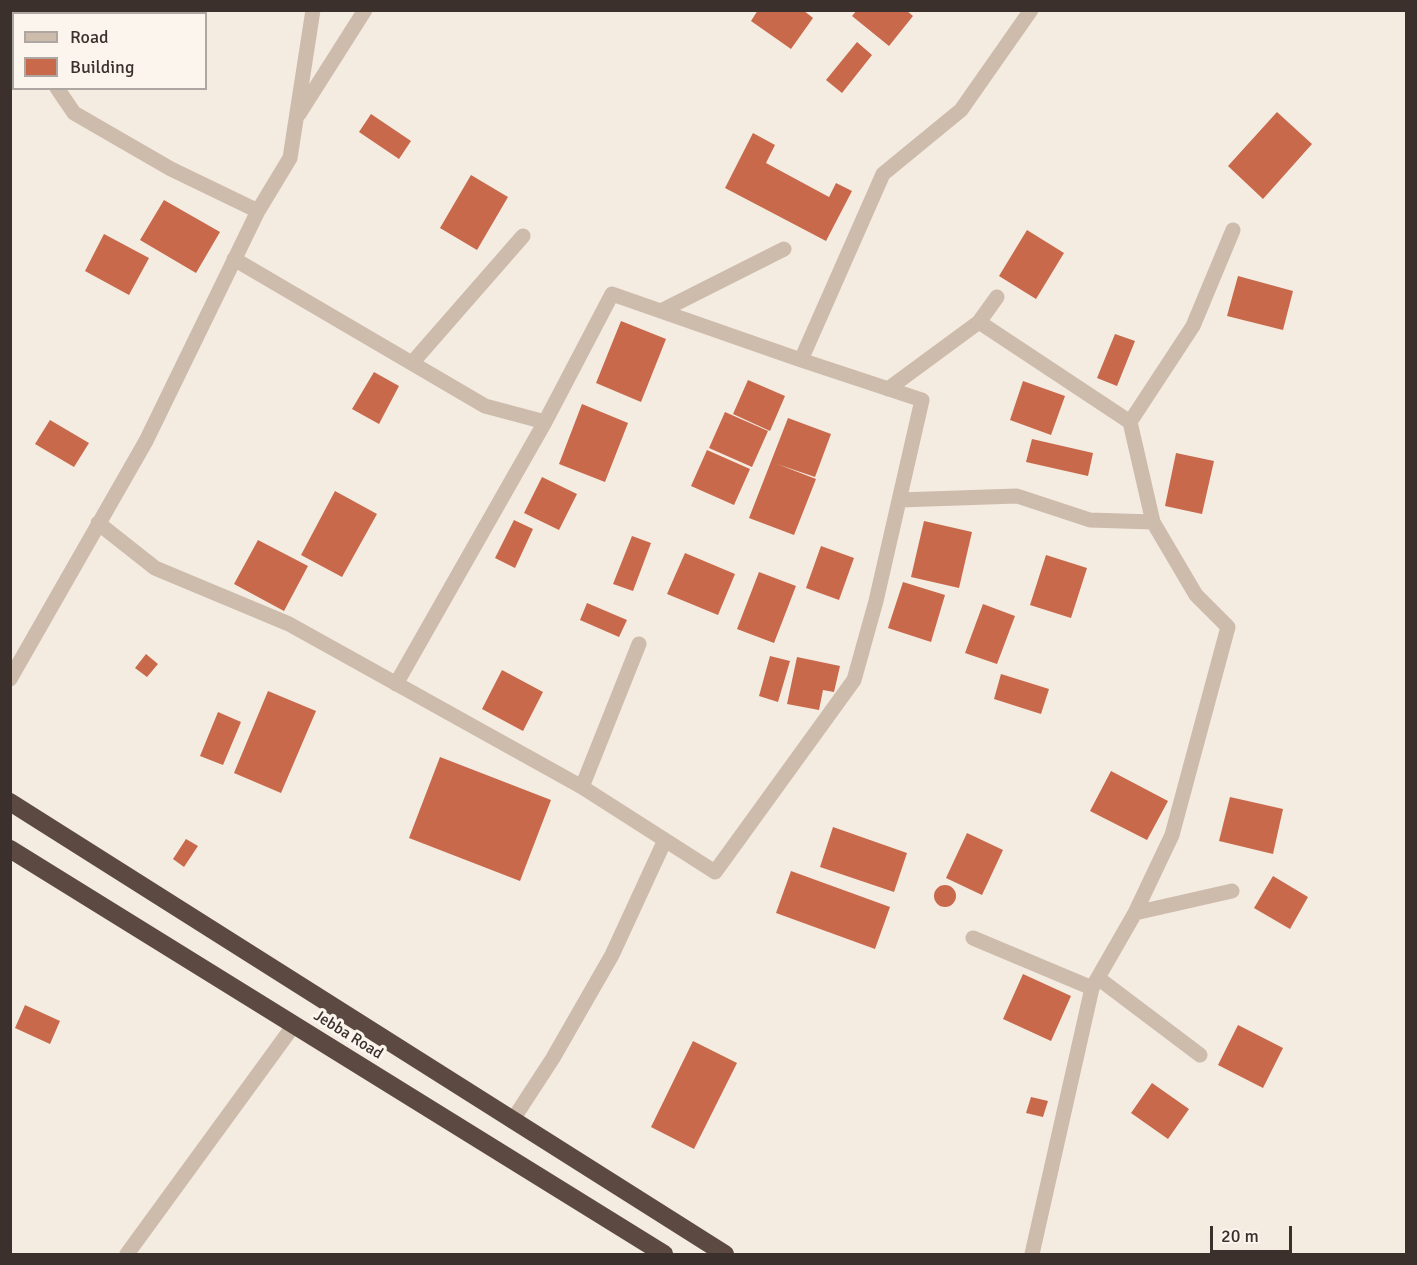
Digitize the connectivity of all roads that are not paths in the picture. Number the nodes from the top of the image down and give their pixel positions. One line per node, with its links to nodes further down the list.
1 (365, 10): 5 (street)
2 (1030, 10): 14 (street)
3 (311, 11): 5 (street)
4 (58, 90): 6 (street)
5 (296, 119): 6 (street)
6 (258, 211): 10 (street)
7 (1233, 230): 18 (street)
8 (523, 236): 15 (street)
9 (784, 249): 12 (street)
10 (234, 259): 15 (street); 21 (street)
11 (997, 297): 13 (street)
12 (661, 311): 14 (street); 17 (street)
13 (979, 322): 16 (street); 18 (street)
14 (801, 360): 16 (street)
15 (412, 363): 17 (street)
16 (888, 389): 19 (street)
17 (545, 422): 24 (street)
18 (1130, 422): 20 (street)
19 (899, 500): 20 (street); 27 (street)
20 (1153, 522): 30 (street)
21 (98, 523): 23 (street); 24 (street)
22 (639, 644): 25 (street)
23 (10, 679)
24 (396, 684): 25 (street)
25 (582, 787): 27 (street)
26 (10, 802): 35 (highway)
27 (665, 840): 35 (street)
28 (10, 849): 33 (highway, Jebba Road)
29 (1232, 891): 30 (street)
30 (1135, 913): 32 (street)
31 (973, 938): 32 (street)
32 (1095, 983): 34 (street); 39 (street)
33 (294, 1025): 36 (street); 37 (highway, Jebba Road)
34 (1200, 1055)
35 (512, 1121): 38 (highway)
36 (127, 1254)
37 (664, 1254)
38 (725, 1254)
39 (1032, 1254)

